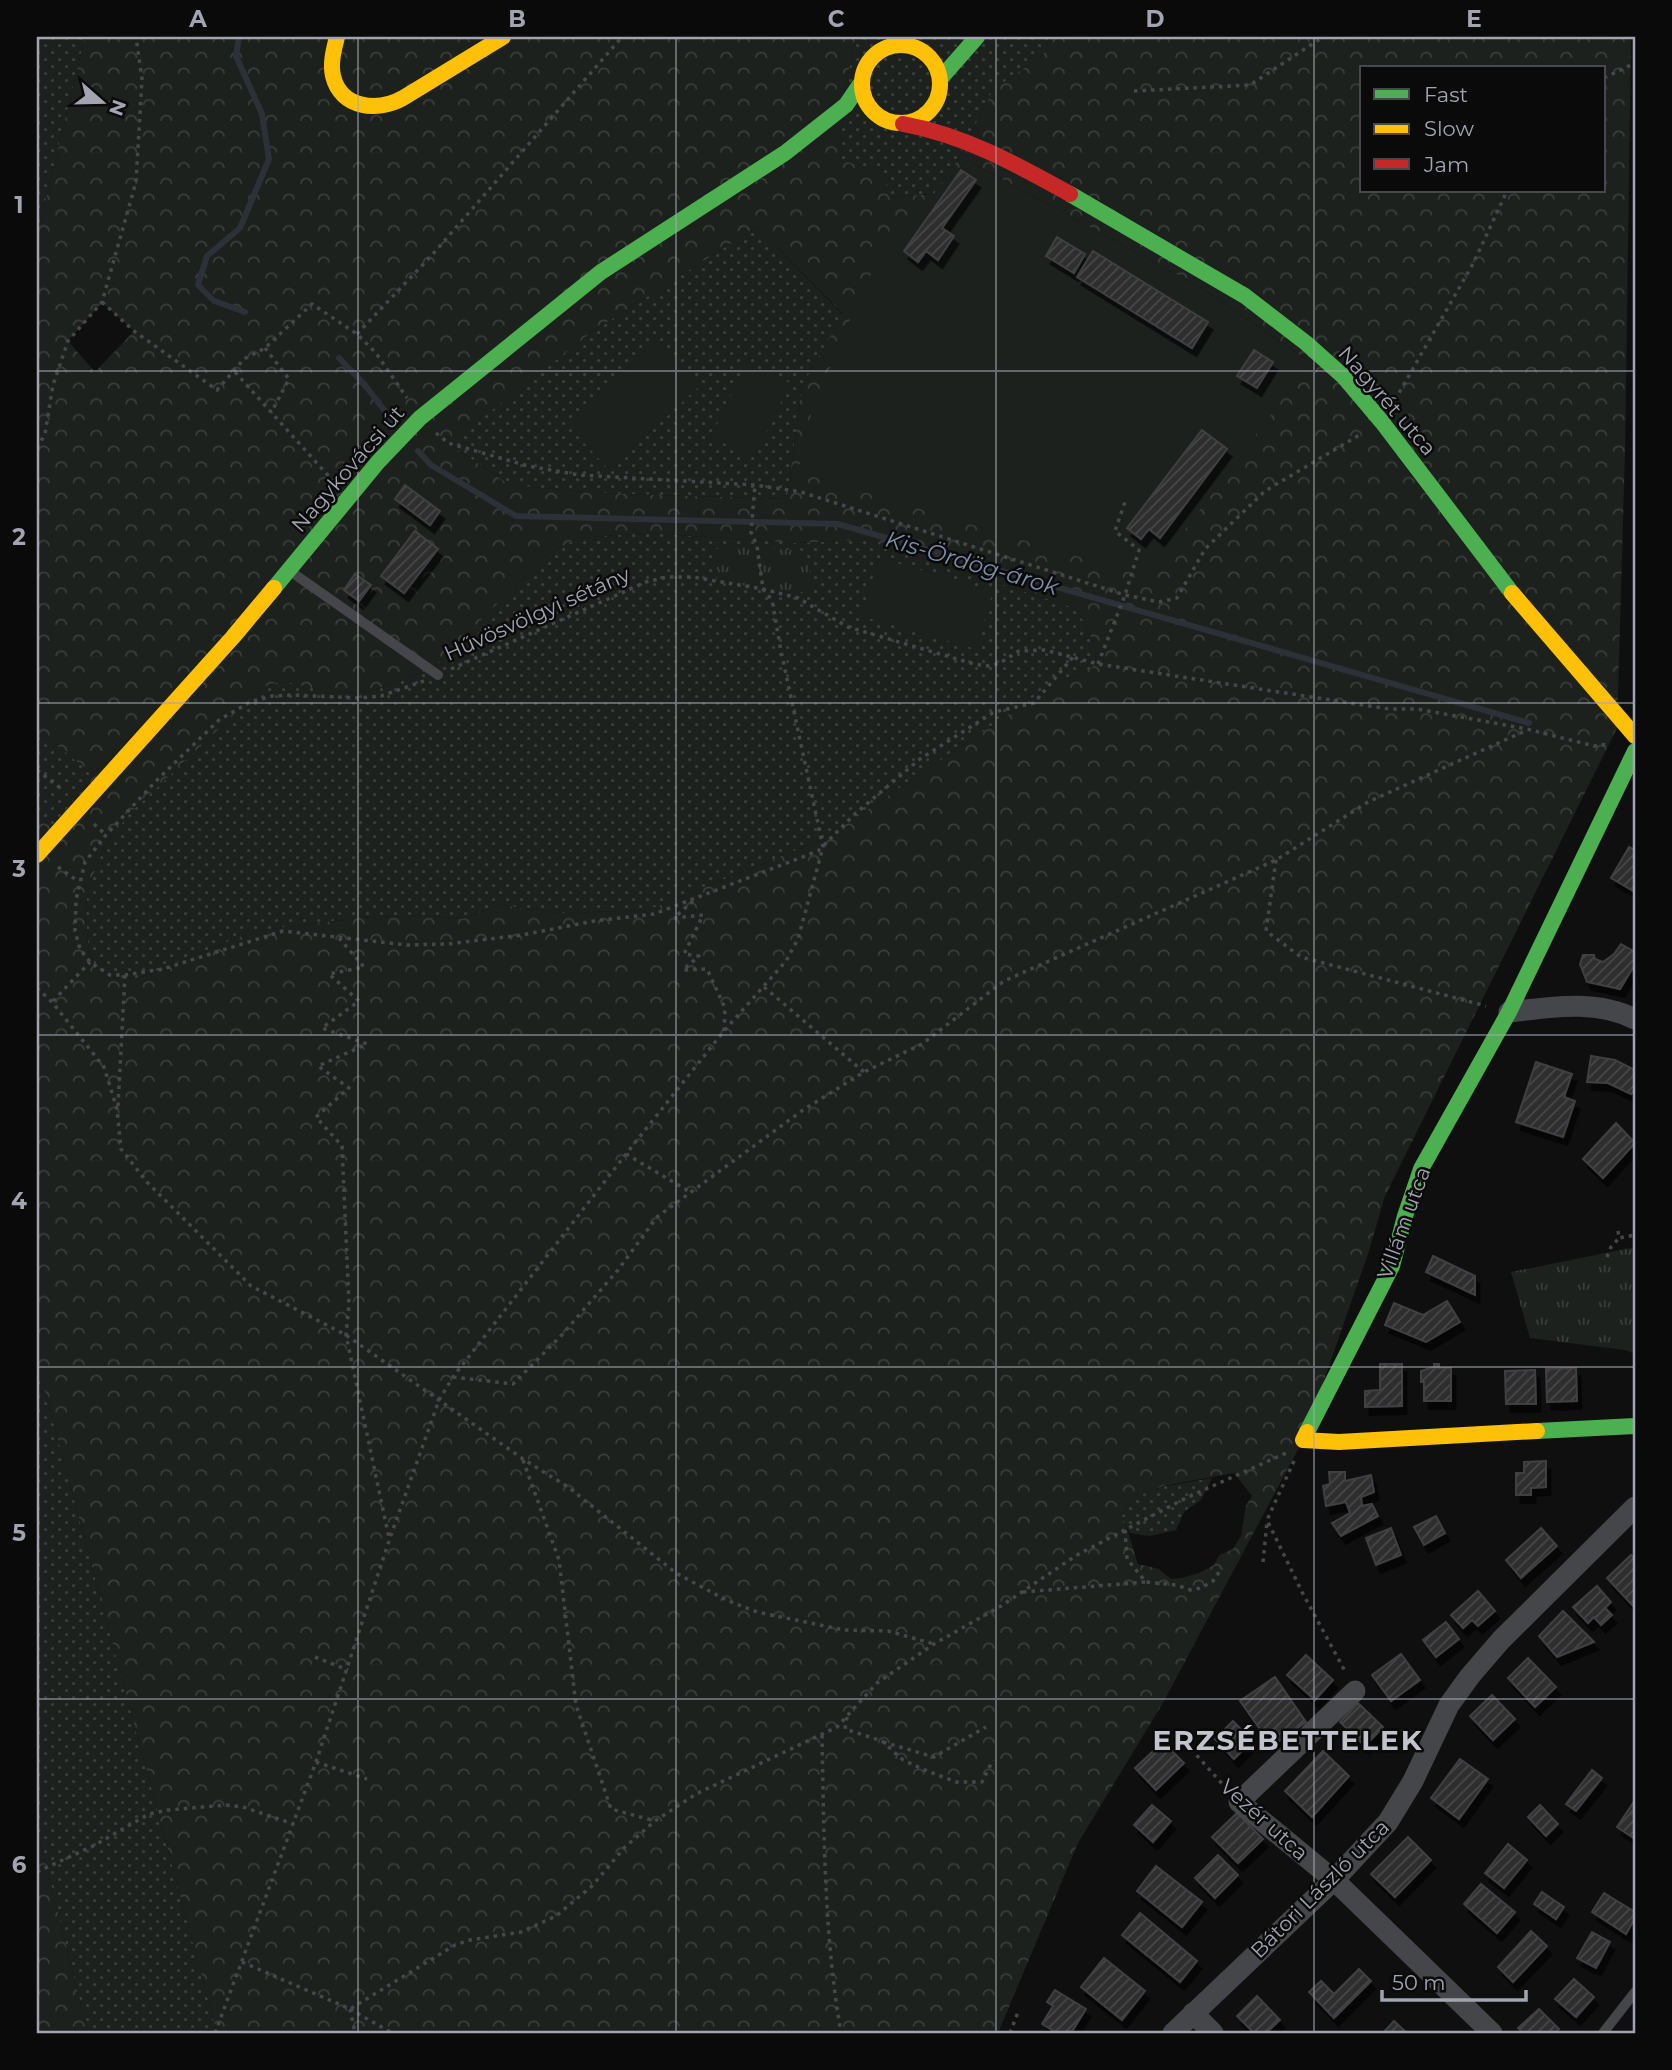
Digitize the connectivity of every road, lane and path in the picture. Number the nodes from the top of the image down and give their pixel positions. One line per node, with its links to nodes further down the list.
1 (136, 37): 23 (path)
2 (337, 37): 3 (street)
3 (503, 37)
4 (622, 37): 24 (path)
5 (977, 37): 14 (street)
6 (1323, 37): 15 (path)
7 (869, 40): 10 (street)
8 (940, 42): 9 (street)
9 (902, 43): 10 (street); 14 (street)
10 (870, 60): 13 (street)
11 (1635, 63): 12 (path)
12 (1606, 77)
13 (862, 83): 17 (street); 20 (street, Nagykovácsi út)
14 (940, 84): 16 (street); 19 (street)
15 (1134, 90)
16 (949, 110)
17 (880, 118): 19 (street); 20 (street, Nagykovácsi út)
18 (961, 123): 21 (street, Nagyrét utca)
19 (903, 124): 21 (street, Nagyrét utca)
20 (785, 153): 28 (street, Nagykovácsi út)
21 (999, 155): 29 (street, Nagyrét utca)
22 (1507, 192): 29 (path)
23 (102, 302): 26 (path); 31 (path)
24 (357, 334): 25 (path); 28 (path)
25 (265, 348): 26 (path); 27 (path)
26 (235, 372): 27 (path)
27 (271, 412): 33 (path)
28 (420, 418): 33 (street, Nagykovácsi út)
29 (1382, 422): 37 (path); 42 (street, Nagyrét utca)
30 (433, 430): 32 (path)
31 (37, 448)
32 (755, 485): 36 (path); 37 (path)
33 (349, 498): 35 (street, Nagykovácsi út)
34 (1126, 499): 37 (path)
35 (290, 571): 40 (lane); 44 (street, Nagykovácsi út)
36 (763, 589): 38 (path, Hűvösvölgyi sétány); 40 (path, Hűvösvölgyi sétány); 45 (path)
37 (1125, 595): 39 (path)
38 (1073, 657): 39 (path, Hűvösvölgyi sétány); 45 (path)
39 (1098, 664): 41 (path, Hűvösvölgyi sétány)
40 (438, 675): 50 (path, Hűvösvölgyi sétány)
41 (1527, 729): 42 (path, Hűvösvölgyi sétány); 47 (path)
42 (1631, 744): 55 (street, Villám utca)
43 (37, 770): 44 (path)
44 (78, 809): 46 (street, Nagykovácsi út)
45 (823, 847): 48 (path); 52 (path)
46 (37, 855)
47 (1276, 860): 55 (path); 58 (path)
48 (695, 900): 49 (path); 57 (path)
49 (337, 937): 51 (path); 66 (path)
50 (90, 962): 51 (path); 54 (path)
51 (125, 975): 59 (path)
52 (764, 987): 57 (path); 58 (path)
53 (37, 988): 54 (path)
54 (52, 1002): 59 (path)
55 (1509, 1012): 56 (street); 70 (street, Villám utca)
56 (1635, 1019)
57 (724, 1031): 60 (path)
58 (864, 1072): 61 (path)
59 (117, 1109): 66 (path)
60 (626, 1154): 61 (path); 67 (path)
61 (690, 1192): 67 (path)
62 (1618, 1231): 64 (path)
63 (1635, 1235): 64 (path)
64 (1619, 1238): 65 (path)
65 (1607, 1257)
66 (346, 1335): 68 (path); 75 (path)
67 (453, 1377): 68 (path)
68 (439, 1400): 71 (path); 75 (path)
69 (1635, 1426): 70 (street)
70 (1303, 1440): 73 (path); 74 (path)
71 (523, 1459): 80 (path); 94 (path)
72 (1635, 1507): 97 (street, Bátori László utca)
73 (1267, 1520): 76 (path); 82 (path)
74 (1125, 1530): 78 (path); 79 (path)
75 (390, 1538): 83 (path)
76 (1263, 1562)
77 (1222, 1569): 78 (path)
78 (1146, 1582): 79 (path)
79 (1021, 1592): 80 (path)
80 (934, 1644): 85 (path)
81 (314, 1657): 83 (path)
82 (1339, 1659)
83 (348, 1670): 91 (path)
84 (1355, 1691): 93 (street)
85 (848, 1715): 87 (path); 88 (path)
86 (986, 1727): 88 (path)
87 (822, 1735): 94 (path); 106 (path)
88 (882, 1741): 90 (path)
89 (1191, 1749): 93 (path, Vezér utca)
90 (993, 1760)
91 (316, 1762): 92 (path); 95 (path)
92 (368, 1779)
93 (1239, 1802): 97 (street, Vezér utca)
94 (655, 1821): 100 (path)
95 (293, 1824): 96 (path); 98 (path)
96 (37, 1872)
97 (1334, 1880): 102 (street, Bátori László utca); 110 (street, Vezér utca)
98 (242, 1962): 100 (path); 103 (path)
99 (1635, 1992): 111 (lane)
100 (350, 2009): 104 (path); 105 (path)
101 (1018, 2012): 107 (path)
102 (1194, 2013): 108 (street, Bátori László utca); 109 (street)
103 (215, 2033)
104 (355, 2033)
105 (392, 2033)
106 (841, 2033)
107 (1010, 2033)
108 (1173, 2033)
109 (1213, 2033)
110 (1492, 2033)
111 (1603, 2033)

